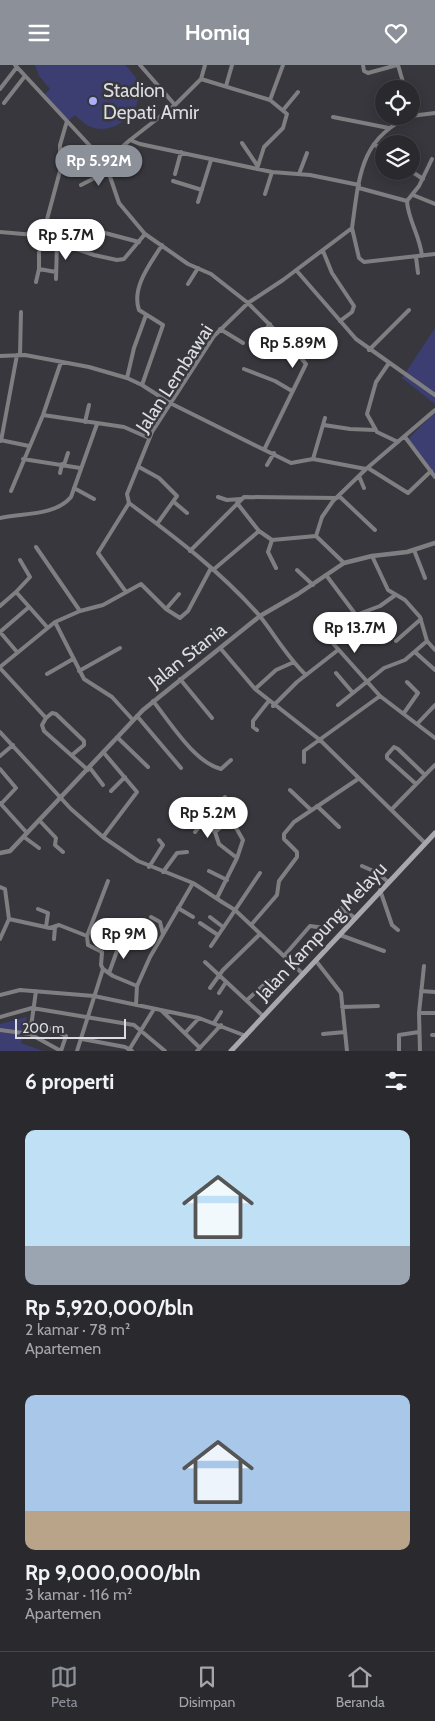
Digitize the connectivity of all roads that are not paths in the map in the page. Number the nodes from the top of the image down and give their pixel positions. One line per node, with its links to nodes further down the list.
1 (206, 65): 9 (street)
2 (232, 65): 11 (street)
3 (283, 65): 14 (street)
4 (363, 65): 5 (street)
5 (398, 65): 10 (street)
6 (16, 66): 8 (street); 12 (street)
7 (143, 66): 16 (street)
8 (25, 76): 15 (street); 21 (street)
9 (201, 79): 11 (street); 16 (street)
10 (402, 80)
11 (226, 86): 14 (street)
12 (0, 89)
13 (298, 93): 17 (street)
14 (270, 100): 17 (street)
15 (4, 103)
16 (175, 105): 24 (street)
17 (284, 109): 32 (street)
18 (435, 113): 19 (street)
19 (420, 115)
20 (333, 117): 23 (street)
21 (67, 121): 31 (street); 53 (street)
22 (395, 125): 23 (street)
23 (389, 128): 26 (street)
24 (130, 140): 27 (street); 31 (street)
25 (242, 143): 32 (street)
26 (374, 144): 42 (street)
27 (181, 152): 30 (street); 37 (street)
28 (307, 153): 38 (street)
29 (432, 159): 33 (street)
30 (212, 160): 32 (street); 43 (street)
31 (105, 162): 34 (street)
32 (257, 167): 36 (street)
33 (429, 167): 35 (street); 39 (street)
34 (108, 171): 41 (street); 52 (street)
35 (435, 171)
36 (272, 172): 38 (street); 44 (street)
37 (175, 174)
38 (299, 174): 42 (street)
39 (422, 179): 45 (street)
40 (173, 181): 43 (street)
41 (81, 185)
42 (359, 186): 46 (street); 50 (street)
43 (202, 190): 47 (street)
44 (265, 194)
45 (413, 195): 46 (street); 48 (street)
46 (407, 201): 60 (street)
47 (198, 202)
48 (435, 203)
49 (71, 224): 54 (street)
50 (352, 228): 57 (street, Jalan Lembawai); 61 (street)
51 (0, 232): 53 (street)
52 (145, 234): 54 (street); 56 (street)
53 (42, 238): 55 (street)
54 (139, 242): 55 (street)
55 (57, 243): 65 (street)
56 (162, 245): 62 (street); 73 (street)
57 (323, 251): 64 (street, Jalan Lembawai); 74 (street)
58 (39, 252): 63 (street)
59 (435, 254): 60 (street)
60 (422, 256): 61 (street)
61 (416, 257): 66 (street)
62 (198, 268): 69 (street); 70 (street)
63 (38, 269): 65 (street); 68 (street)
64 (296, 270): 70 (street, Jalan Lembawai); 74 (street)
65 (56, 272): 67 (street)
66 (418, 273)
67 (56, 279)
68 (36, 282)
69 (188, 284)
70 (248, 303): 75 (street); 76 (street, Jalan Lembawai)
71 (409, 310): 79 (street)
72 (21, 312): 80 (street)
73 (146, 315): 85 (street); 86 (street)
74 (340, 321): 79 (street)
75 (270, 324): 78 (street); 87 (street)
76 (220, 329): 77 (street); 89 (street, Jalan Lembawai)
77 (243, 343)
78 (254, 344)
79 (369, 350): 83 (street)
80 (18, 355): 81 (street); 82 (street); 100 (street)
81 (0, 356)
82 (61, 362): 85 (street); 92 (street)
83 (389, 363): 88 (street); 97 (street)
84 (244, 369): 87 (street)
85 (127, 378): 86 (street)
86 (142, 385): 89 (street)
87 (292, 391): 103 (street)
88 (435, 395)
89 (170, 403): 99 (street, Jalan Lembawai); 103 (street)
90 (89, 405): 94 (street)
91 (435, 410): 98 (street)
92 (43, 415): 94 (street); 102 (street)
93 (325, 418): 96 (street)
94 (85, 422): 95 (street)
95 (97, 424): 99 (street); 111 (street)
96 (324, 425): 97 (street); 107 (street)
97 (375, 430): 101 (street)
98 (405, 437): 101 (street); 113 (street)
99 (149, 439): 110 (street, Jalan Lembawai)
100 (0, 440): 102 (street)
101 (398, 442): 112 (street)
102 (29, 446): 106 (street)
103 (265, 448): 105 (street)
104 (68, 453): 108 (street)
105 (274, 453): 107 (street); 109 (street)
106 (23, 459): 108 (street); 119 (street)
107 (313, 459): 112 (street)
108 (63, 465): 111 (street); 114 (street)
109 (267, 465)
110 (139, 467): 124 (street); 125 (street, Jalan Lembawai)
111 (80, 468): 117 (street)
112 (367, 468): 113 (street); 115 (street)
113 (431, 471): 116 (street)
114 (60, 473)
115 (359, 476): 118 (street); 121 (street)
116 (435, 477)
117 (74, 488): 122 (street); 128 (street)
118 (364, 488)
119 (11, 491)
120 (218, 497): 123 (street)
121 (338, 497): 123 (street); 130 (street); 132 (street)
122 (94, 499)
123 (241, 499): 126 (street)
124 (174, 502): 127 (street); 129 (street)
125 (129, 503): 129 (street); 148 (street)
126 (236, 503): 131 (street); 136 (street)
127 (187, 513)
128 (0, 518)
129 (157, 524): 136 (street)
130 (375, 530)
131 (259, 531): 133 (street); 141 (street)
132 (316, 537): 133 (street); 140 (street)
133 (272, 540): 142 (street)
134 (435, 543): 137 (street, Jalan Stania)
135 (36, 547): 154 (street)
136 (190, 551): 141 (street)
137 (414, 551): 138 (street, Jalan Stania); 145 (street)
138 (372, 556): 140 (street, Jalan Stania); 150 (street)
139 (20, 560): 147 (street)
140 (344, 563): 144 (street, Jalan Stania)
141 (212, 569): 153 (street); 155 (street)
142 (276, 569)
143 (297, 570): 146 (street)
144 (326, 575): 146 (street, Jalan Stania); 150 (street)
145 (425, 578)
146 (313, 585): 155 (street, Jalan Stania)
147 (16, 592): 151 (street); 152 (street)
148 (126, 592): 153 (street); 154 (street)
149 (179, 593): 153 (street)
150 (394, 596): 156 (street)
151 (0, 606)
152 (29, 607): 158 (street); 159 (street)
153 (166, 609)
154 (80, 611): 157 (street)
155 (260, 617): 166 (street, Jalan Stania); 172 (street)
156 (421, 619): 162 (street); 163 (street)
157 (56, 622): 158 (street); 171 (street)
158 (47, 627): 169 (street)
159 (0, 632): 160 (street)
160 (6, 638): 164 (street); 169 (street)
161 (330, 640): 167 (street)
162 (396, 641)
163 (427, 641): 168 (street); 170 (street)
164 (0, 642)
165 (120, 648): 174 (street)
166 (221, 649): 179 (street, Jalan Stania); 182 (street)
167 (338, 650): 178 (street); 180 (street)
168 (435, 650)
169 (17, 652): 173 (street)
170 (416, 653): 175 (street); 180 (street)
171 (73, 659): 174 (street); 177 (street)
172 (294, 662): 178 (street); 182 (street)
173 (0, 667): 191 (street)
174 (79, 671): 192 (street)
175 (435, 671)
176 (336, 673): 183 (street)
177 (47, 674)
178 (306, 675): 187 (street)
179 (180, 679): 185 (street, Jalan Stania); 193 (street)
180 (367, 681): 183 (street); 184 (street)
181 (407, 682): 190 (street)
182 (255, 689): 186 (street)
183 (353, 693): 188 (street)
184 (380, 696): 190 (street); 199 (street)
185 (154, 701): 192 (street, Jalan Stania); 204 (street)
186 (268, 702): 187 (street); 195 (street)
187 (273, 705): 199 (street)
188 (338, 705)
189 (435, 705): 194 (street)
190 (404, 713): 194 (street)
191 (46, 718): 202 (street); 202 (street)
192 (135, 718): 197 (street, Jalan Stania); 208 (street)
193 (212, 719)
194 (418, 723): 198 (street)
195 (257, 729)
196 (0, 732): 200 (street)
197 (118, 738): 201 (street, Jalan Stania); 207 (street)
198 (435, 738)
199 (320, 740): 205 (street); 213 (street)
200 (13, 745): 203 (street); 219 (street)
201 (104, 753): 210 (street, Jalan Stania); 212 (street)
202 (72, 755): 210 (street)
203 (0, 756)
204 (231, 760)
205 (304, 763)
206 (435, 765): 211 (street)
207 (148, 767)
208 (180, 768)
209 (0, 769): 220 (street)
210 (89, 769): 215 (street); 219 (street, Jalan Stania)
211 (425, 775): 214 (street); 214 (street)
212 (125, 777): 217 (street); 233 (street)
213 (358, 779): 222 (street); 223 (street)
214 (416, 784): 223 (street)
215 (103, 785)
216 (290, 790): 224 (street)
217 (111, 791)
218 (225, 797): 227 (street)
219 (62, 798): 226 (street, Jalan Stania); 233 (street)
220 (1, 804): 225 (street); 232 (street)
221 (176, 804): 227 (street)
222 (317, 806): 224 (street); 228 (street)
223 (392, 809): 235 (street)
224 (311, 810): 262 (street)
225 (0, 811)
226 (39, 820): 232 (street, Jalan Stania); 237 (street)
227 (202, 822): 229 (street); 230 (street)
228 (339, 827)
229 (195, 832)
230 (215, 833): 240 (street); 240 (street)
231 (435, 833): 235 (main road, Jalan Kampung Melayu)
232 (25, 835): 236 (street); 239 (street, Jalan Stania)
233 (102, 837): 242 (street)
234 (159, 840): 242 (street)
235 (425, 843): 249 (main road, Jalan Kampung Melayu)
236 (39, 848)
237 (63, 852)
238 (187, 852): 244 (street)
239 (0, 853)
240 (237, 858): 246 (street)
241 (362, 866): 249 (street)
242 (149, 867): 244 (street)
243 (209, 871): 246 (street)
244 (164, 872): 248 (street)
245 (260, 873): 255 (street)
246 (227, 880): 252 (street)
247 (108, 881): 271 (street)
248 (193, 883): 252 (street); 254 (street)
249 (388, 883): 251 (main road, Jalan Kampung Melayu)
250 (0, 887): 260 (street)
251 (380, 890): 259 (main road, Jalan Kampung Melayu); 266 (street)
252 (216, 898): 255 (street)
253 (38, 909): 263 (street)
254 (178, 909): 257 (street); 267 (street)
255 (235, 910): 262 (street); 265 (street)
256 (151, 917): 267 (street)
257 (193, 917)
258 (210, 917): 265 (street)
259 (355, 918): 270 (main road, Jalan Kampung Melayu); 277 (street)
260 (9, 919): 263 (street); 272 (street)
261 (200, 923): 269 (street)
262 (251, 925): 268 (street)
263 (46, 927): 264 (street)
264 (55, 927): 271 (street); 273 (street)
265 (223, 927): 269 (street)
266 (398, 930)
267 (163, 934): 287 (street)
268 (260, 934): 277 (street); 284 (street)
269 (218, 935): 275 (street)
270 (340, 935): 276 (street); 278 (main road, Jalan Kampung Melayu)
271 (87, 936): 281 (street)
272 (0, 939)
273 (54, 939)
274 (120, 940): 282 (street)
275 (211, 946)
276 (384, 951)
277 (284, 955): 283 (street)
278 (316, 961): 283 (main road, Jalan Kampung Melayu); 297 (street)
279 (205, 962): 284 (street)
280 (424, 966): 290 (street)
281 (103, 969): 282 (street); 294 (street)
282 (109, 973): 287 (street)
283 (303, 973): 305 (main road, Jalan Kampung Melayu)
284 (219, 975): 286 (street); 288 (street)
285 (268, 981): 295 (street)
286 (226, 982): 292 (street); 295 (street)
287 (137, 986): 296 (street)
288 (210, 988)
289 (36, 991): 293 (street); 294 (street); 299 (street)
290 (421, 991): 291 (street); 303 (street)
291 (435, 992)
292 (219, 993)
293 (0, 995)
294 (94, 996): 296 (street); 307 (street)
295 (247, 1000): 305 (street)
296 (136, 1005): 300 (street)
297 (342, 1007): 298 (street); 314 (street)
298 (378, 1007)
299 (32, 1008): 306 (street); 307 (street); 318 (street)
300 (154, 1009): 301 (street); 312 (street)
301 (161, 1011): 308 (street); 316 (street)
302 (221, 1012): 309 (street)
303 (419, 1013): 304 (street); 315 (street)
304 (435, 1013)
305 (263, 1016): 319 (main road, Jalan Kampung Melayu)
306 (0, 1017)
307 (88, 1018): 312 (street); 320 (street)
308 (199, 1018): 309 (street); 316 (street)
309 (214, 1023): 311 (street)
310 (42, 1025): 324 (street)
311 (221, 1025): 319 (street); 323 (street)
312 (142, 1029): 322 (street); 325 (street)
313 (0, 1030): 318 (street)
314 (345, 1032): 317 (street); 327 (street)
315 (419, 1032): 328 (street); 329 (street)
316 (184, 1033): 323 (street)
317 (323, 1034)
318 (30, 1035): 324 (street)
319 (246, 1035): 326 (main road, Jalan Kampung Melayu)
320 (82, 1039): 321 (street); 322 (street)
321 (79, 1050)
322 (130, 1050)
323 (198, 1050)
324 (61, 1051)
325 (165, 1051)
326 (231, 1051)
327 (347, 1051)
328 (399, 1051)
329 (420, 1051)

